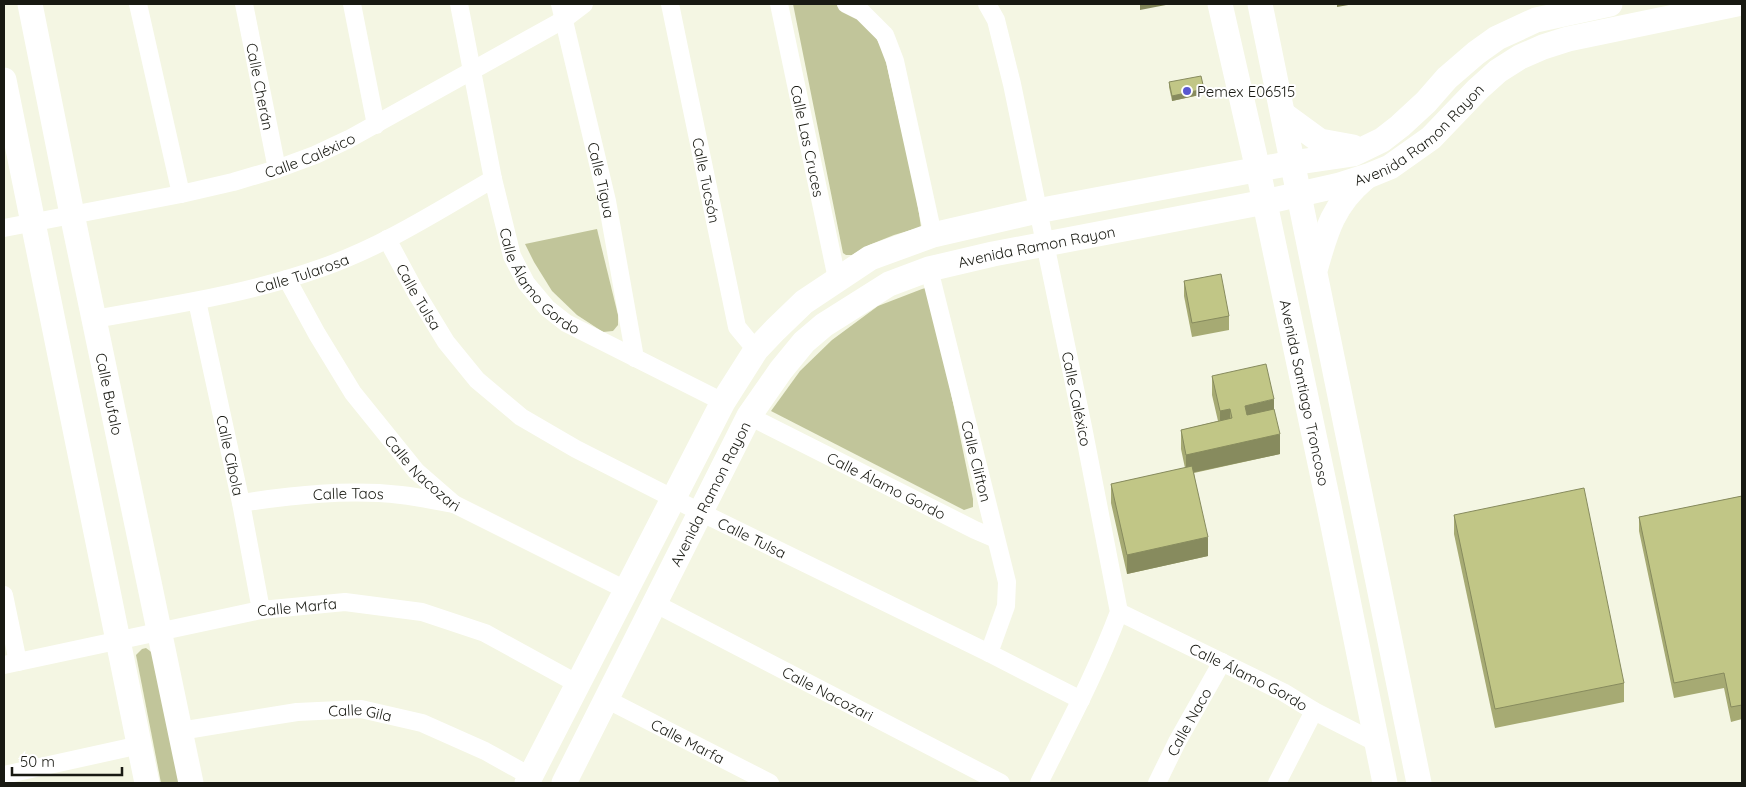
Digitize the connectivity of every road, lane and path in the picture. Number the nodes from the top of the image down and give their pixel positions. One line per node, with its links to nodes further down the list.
1 (30, 4): 30 (main road, Calle Bufalo)
2 (138, 4): 26 (street)
3 (244, 4): 22 (street, Calle Cherán)
4 (352, 4): 19 (street)
5 (459, 4): 16 (street, Calle Álamo Gordo)
6 (584, 4): 15 (street, Calle Caléxico)
7 (670, 4): 42 (street, Calle Tucsón)
8 (779, 4): 39 (street, Calle Las Cruces)
9 (846, 4): 33 (street)
10 (987, 4): 29 (street, Calle Caléxico)
11 (1220, 4): 23 (main road, Avenida Santiago Troncoso)
12 (1260, 4): 18 (main road)
13 (1610, 4): 20 (main road, Avenida Ramon Rayon)
14 (1737, 4): 24 (main road, Avenida Ramon Rayon)
15 (562, 12): 16 (street, Calle Caléxico); 43 (street, Calle Tigua)
16 (472, 70): 19 (street, Calle Caléxico); 25 (street, Calle Álamo Gordo)
17 (4, 80): 31 (main road)
18 (1283, 114): 20 (main road); 21 (main road)
19 (376, 125): 22 (street, Calle Caléxico)
20 (1363, 149): 21 (main road, Avenida Ramon Rayon)
21 (1292, 163): 23 (main road, Avenida Ramon Rayon); 27 (main road)
22 (277, 169): 26 (street, Calle Caléxico)
23 (1258, 170): 28 (main road, Avenida Santiago Troncoso); 29 (main road, Avenida Ramon Rayon)
24 (1368, 176): 27 (main road, Avenida Ramon Rayon); 37 (main road)
25 (493, 178): 34 (street, Calle Tularosa); 43 (street, Calle Álamo Gordo)
26 (181, 194): 30 (street, Calle Caléxico)
27 (1300, 194): 28 (main road, Avenida Ramon Rayon); 37 (main road)
28 (1265, 202): 35 (main road, Avenida Ramon Rayon); 66 (main road, Avenida Santiago Troncoso)
29 (1037, 211): 33 (main road, Avenida Ramon Rayon); 35 (street, Calle Caléxico)
30 (72, 214): 31 (street, Calle Caléxico); 41 (main road, Calle Bufalo)
31 (33, 222): 32 (street, Calle Caléxico); 57 (main road)
32 (4, 228)
33 (933, 236): 39 (main road, Avenida Ramon Rayon)
34 (386, 239): 38 (street, Calle Tularosa); 46 (street, Calle Tulsa)
35 (1044, 245): 36 (main road, Avenida Ramon Rayon); 55 (street, Calle Caléxico)
36 (929, 269): 45 (main road, Avenida Ramon Rayon); 50 (street, Calle Clifton)
37 (1315, 272): 79 (main road)
38 (287, 279): 40 (street, Calle Tularosa); 48 (street, Calle Nacozari)
39 (837, 279): 42 (main road, Avenida Ramon Rayon)
40 (196, 301): 41 (street, Calle Tularosa); 47 (street, Calle Cíbola)
41 (95, 319): 56 (main road, Calle Bufalo)
42 (756, 350): 44 (main road, Avenida Ramon Rayon)
43 (635, 358): 44 (street, Calle Álamo Gordo)
44 (723, 402): 46 (main road, Avenida Ramon Rayon)
45 (749, 416): 49 (main road, Avenida Ramon Rayon); 50 (street, Calle Álamo Gordo)
46 (674, 498): 49 (street, Calle Tulsa); 51 (main road, Avenida Ramon Rayon)
47 (241, 503): 48 (street, Calle Taos); 54 (street, Calle Cíbola)
48 (454, 504): 51 (street, Calle Nacozari)
49 (700, 512): 53 (main road, Avenida Ramon Rayon); 58 (street, Calle Tulsa)
50 (996, 539): 58 (street, Calle Clifton)
51 (626, 590): 61 (main road, Avenida Ramon Rayon)
52 (4, 595): 60 (street)
53 (654, 603): 62 (main road, Avenida Ramon Rayon); 74 (street, Calle Nacozari)
54 (261, 610): 56 (street, Calle Marfa); 61 (street, Calle Marfa)
55 (1119, 612): 59 (street, Calle Álamo Gordo); 63 (street)
56 (160, 631): 57 (street, Calle Marfa); 65 (main road, Calle Bufalo)
57 (118, 640): 60 (street, Calle Marfa); 67 (main road)
58 (989, 653): 63 (street, Calle Tulsa)
59 (1222, 662): 64 (street, Calle Álamo Gordo); 76 (street, Calle Naco)
60 (11, 663)
61 (578, 684): 69 (main road, Avenida Ramon Rayon)
62 (606, 699): 72 (main road, Avenida Ramon Rayon); 73 (street, Calle Marfa)
63 (1081, 700): 75 (street)
64 (1314, 711): 66 (street, Calle Álamo Gordo); 77 (street)
65 (180, 731): 69 (street, Calle Gila); 71 (main road, Calle Bufalo)
66 (1377, 743): 78 (main road, Avenida Santiago Troncoso)
67 (140, 745): 68 (street); 70 (main road)
68 (4, 775)
69 (528, 780)
70 (147, 783)
71 (191, 783)
72 (564, 783)
73 (770, 783)
74 (1001, 783)
75 (1039, 783)
76 (1157, 783)
77 (1277, 783)
78 (1385, 783)
79 (1419, 783)

